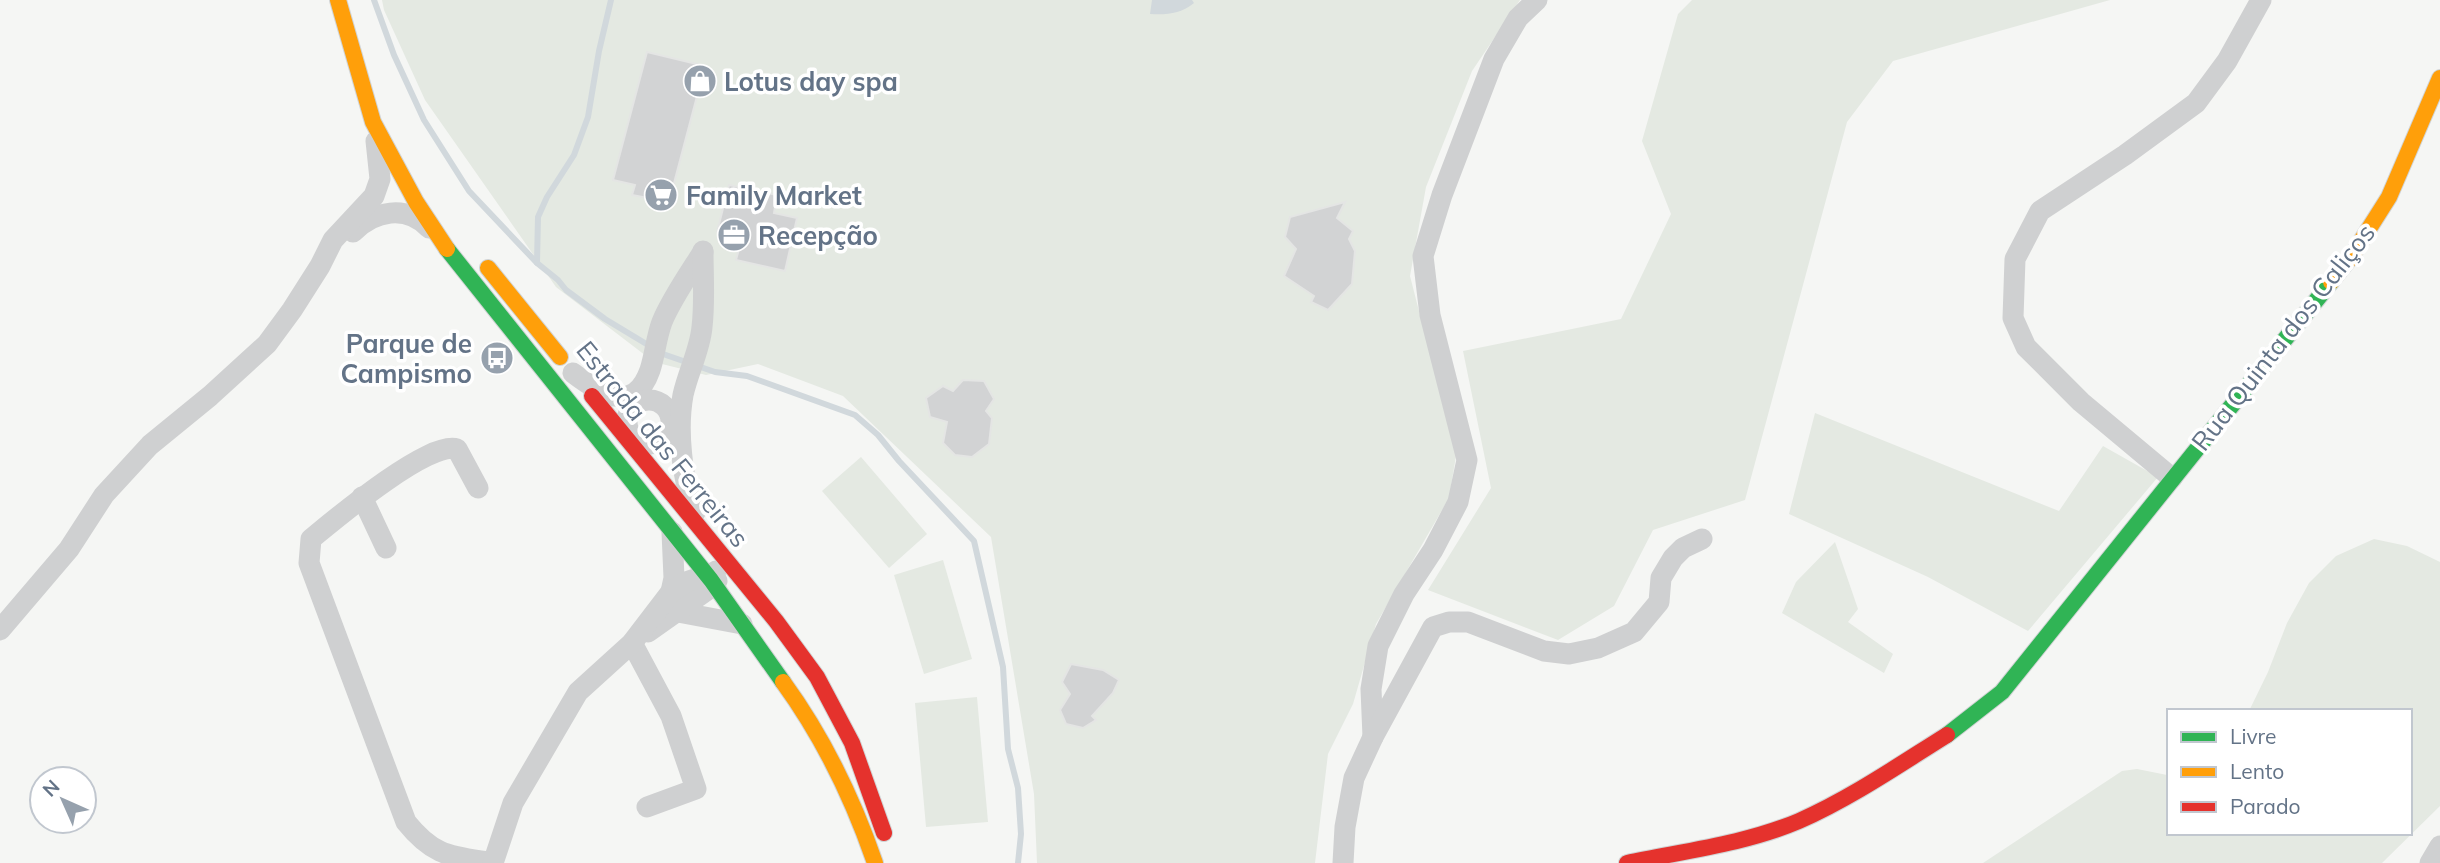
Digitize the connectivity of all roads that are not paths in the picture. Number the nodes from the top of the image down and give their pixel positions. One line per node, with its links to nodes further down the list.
1 (338, 0): 4 (main road, Estrada das Ferreiras)
2 (1537, 0): 32 (street)
3 (2261, 0): 19 (street, Rua Quinta dos Caliços)
4 (360, 74): 6 (main road, Estrada das Ferreiras); 7 (main road, Estrada das Ferreiras)
5 (2440, 78): 19 (main road, Rua Quinta dos Caliços)
6 (373, 122): 8 (main road, Estrada das Ferreiras); 10 (street)
7 (400, 146): 8 (street)
8 (416, 183): 9 (street); 10 (street); 11 (main road, Estrada das Ferreiras)
9 (437, 201)
10 (379, 204): 11 (street); 29 (street)
11 (445, 246): 13 (main road, Estrada das Ferreiras)
12 (476, 253): 14 (main road, Estrada das Ferreiras)
13 (500, 320): 17 (street); 22 (main road, Estrada das Ferreiras)
14 (573, 373): 15 (street); 17 (main road, Estrada das Ferreiras)
15 (639, 396): 16 (street); 17 (street); 18 (street)
16 (670, 414): 17 (street); 18 (street)
17 (633, 440): 22 (street); 23 (main road, Estrada das Ferreiras)
18 (682, 447): 23 (street)
19 (2172, 478): 39 (main road, Rua Quinta dos Caliços)
20 (478, 488): 21 (street)
21 (362, 497): 25 (street); 36 (street)
22 (672, 532): 26 (main road, Estrada das Ferreiras); 27 (street)
23 (709, 538): 26 (street); 31 (main road, Estrada das Ferreiras)
24 (1702, 539): 32 (street)
25 (386, 548)
26 (711, 580): 27 (street); 28 (main road, Estrada das Ferreiras); 31 (street)
27 (675, 602): 28 (street); 30 (street)
28 (743, 624): 37 (main road, Estrada das Ferreiras)
29 (0, 630)
30 (632, 643): 33 (street); 36 (street)
31 (836, 712): 35 (main road, Estrada das Ferreiras)
32 (1373, 737): 38 (street)
33 (647, 807)
34 (2440, 846): 40 (street)
35 (890, 852)
36 (493, 863)
37 (875, 863)
38 (1343, 863)
39 (1627, 863)
40 (2430, 863)

